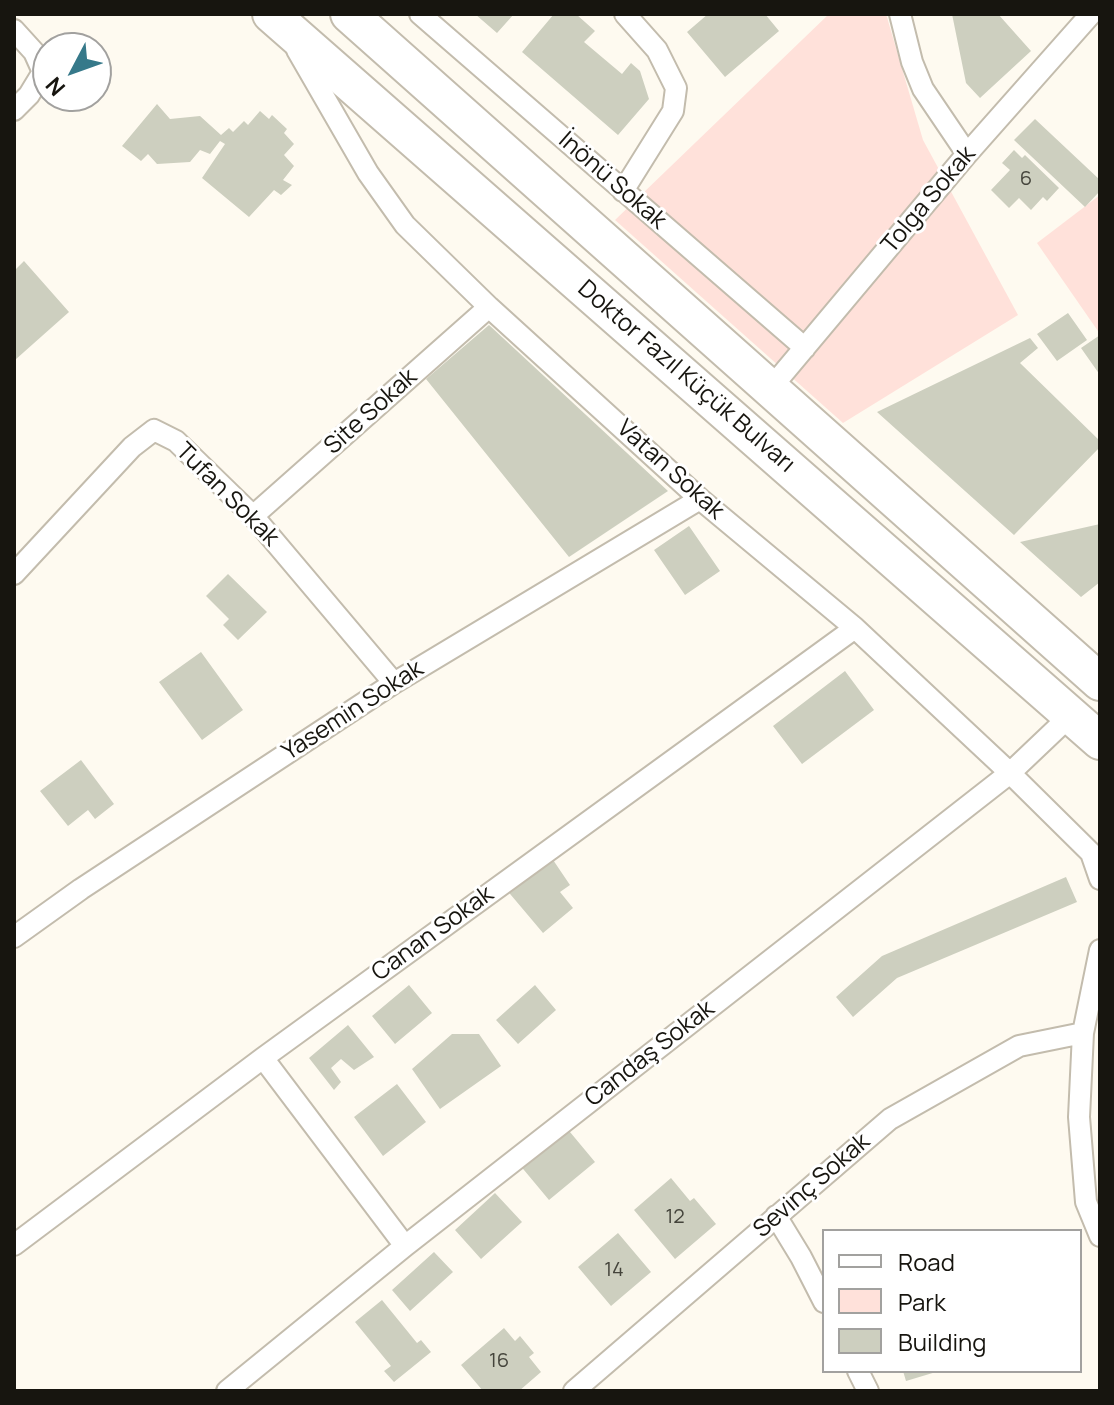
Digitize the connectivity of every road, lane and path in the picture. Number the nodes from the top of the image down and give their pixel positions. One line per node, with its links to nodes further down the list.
1 (349, 14): 13 (highway, Doktor Fazıl Küçük Bulvarı)
2 (420, 14): 10 (street, İnönü Sokak)
3 (625, 14): 10 (street)
4 (900, 14): 9 (street)
5 (1091, 14): 9 (street, Tolga Sokak)
6 (276, 18): 11 (street, Vatan Sokak); 22 (highway, Doktor Fazıl Küçük Bulvarı)
7 (14, 30): 8 (street)
8 (14, 110)
9 (967, 154): 12 (street, Tolga Sokak)
10 (623, 191): 12 (street, İnönü Sokak)
11 (489, 307): 14 (street, Vatan Sokak); 15 (street, Site Sokak)
12 (805, 348): 13 (street, Tolga Sokak)
13 (770, 389): 17 (highway, Doktor Fazıl Küçük Bulvarı)
14 (700, 499): 18 (street, Vatan Sokak); 21 (street, Yasemin Sokak)
15 (253, 516): 16 (street, Tufan Sokak); 21 (street, Tufan Sokak)
16 (14, 574)
17 (1016, 608): 19 (highway); 20 (highway, Doktor Fazıl Küçük Bulvarı)
18 (855, 628): 24 (street, Vatan Sokak); 29 (street, Canan Sokak)
19 (1100, 657)
20 (1100, 682)
21 (394, 683): 26 (street, Yasemin Sokak)
22 (1071, 715): 23 (highway, Doktor Fazıl Küçük Bulvarı); 24 (street, Candaş Sokak)
23 (1100, 741)
24 (1010, 773): 25 (street, Vatan Sokak); 33 (street, Candaş Sokak)
25 (1100, 879)
26 (14, 937)
27 (1100, 950): 28 (street)
28 (1083, 1033): 30 (street, Sevinç Sokak); 31 (street)
29 (263, 1058): 32 (street, Canan Sokak); 33 (street)
30 (776, 1216): 34 (street); 37 (street, Sevinç Sokak)
31 (1100, 1236)
32 (14, 1245)
33 (405, 1246): 36 (street, Candaş Sokak)
34 (822, 1298)
35 (859, 1373): 38 (street)
36 (227, 1391)
37 (574, 1391)
38 (868, 1391)

